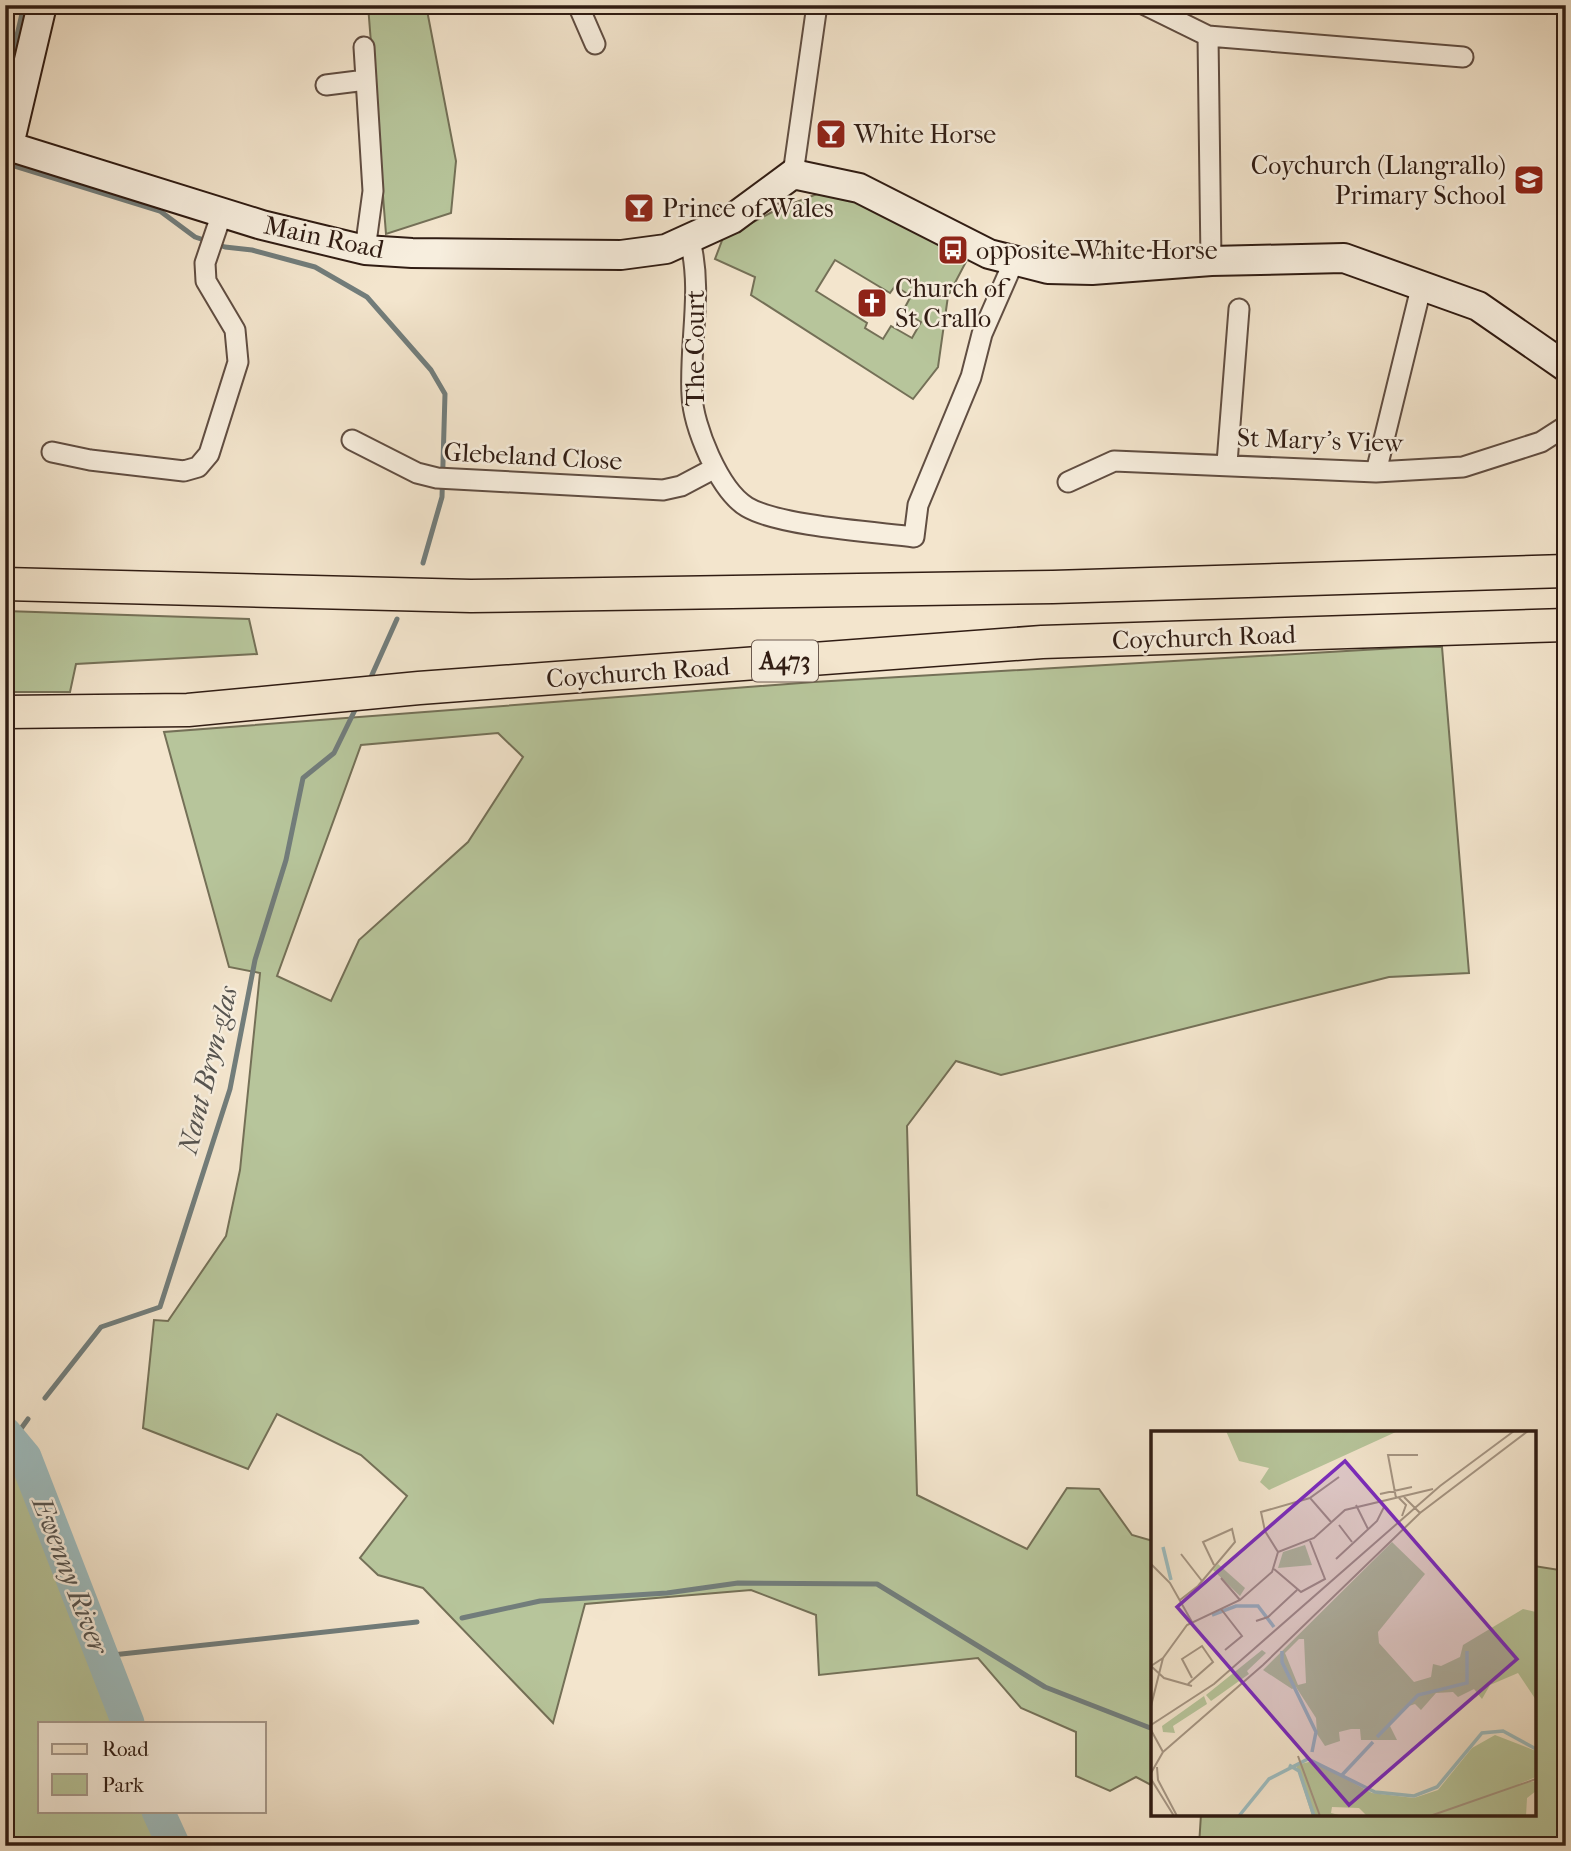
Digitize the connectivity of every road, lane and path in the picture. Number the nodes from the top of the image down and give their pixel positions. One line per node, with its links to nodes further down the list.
1 (42, 5): 11 (street)
2 (578, 5): 6 (street)
3 (817, 5): 12 (street)
4 (1145, 5): 5 (street)
5 (1208, 36): 8 (street); 17 (street)
6 (595, 44)
7 (364, 47): 9 (street)
8 (1463, 57)
9 (366, 80): 10 (street); 15 (street)
10 (326, 85)
11 (7, 145): 13 (street, Main Road)
12 (793, 174): 14 (street); 16 (street)
13 (215, 233): 15 (street, Main Road); 23 (street)
14 (690, 241): 15 (street, Main Road); 25 (street, The Court)
15 (365, 250)
16 (1014, 261): 17 (street); 25 (street, The Court)
17 (1210, 261): 18 (street)
18 (1422, 284): 20 (street); 26 (street)
19 (1239, 309): 24 (street)
20 (1566, 367)
21 (1566, 426): 26 (street, St Mary's View)
22 (352, 440): 25 (street, Glebeland Close)
23 (52, 452)
24 (1227, 463): 26 (street, St Mary's View); 27 (street, St Mary's View)
25 (715, 468)
26 (1376, 472)
27 (1068, 482)
28 (1566, 563): 30 (street)
29 (1566, 571): 30 (main road)
30 (1514, 572): 31 (main road)
31 (5, 584)
32 (1566, 625): 33 (main road, Coychurch Road / A473)
33 (5, 712)

